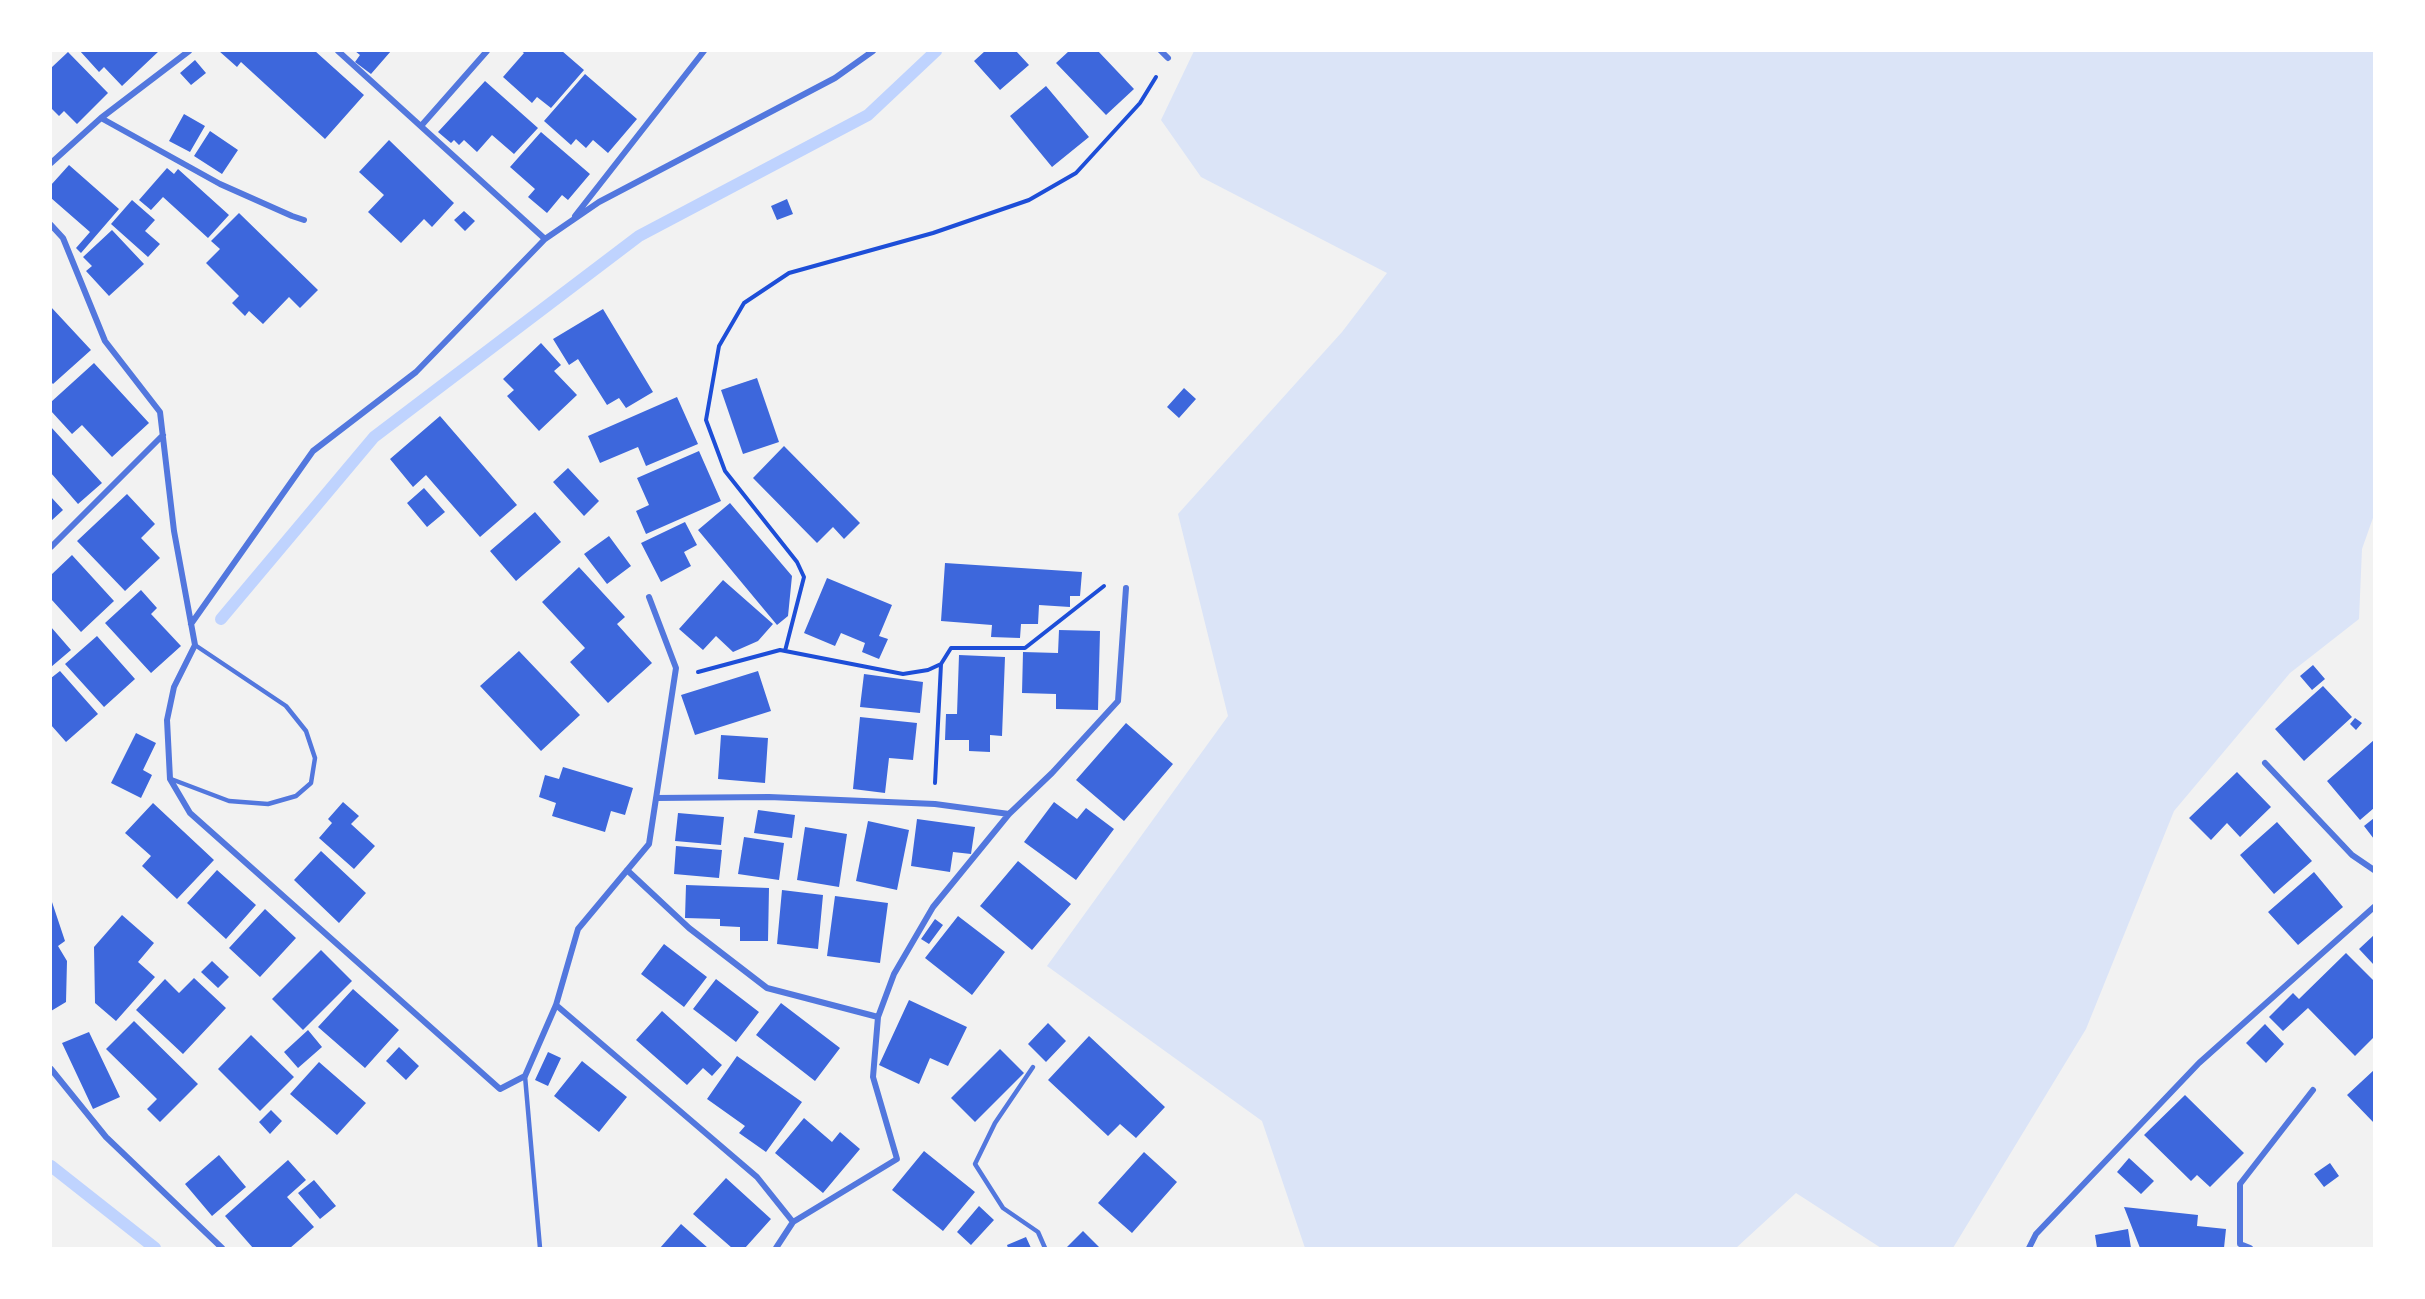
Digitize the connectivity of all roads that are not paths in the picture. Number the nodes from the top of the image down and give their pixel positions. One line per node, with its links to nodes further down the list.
1 (189, 51): 8 (street)
2 (338, 51): 9 (street)
3 (487, 51): 9 (street)
4 (704, 51): 12 (street)
5 (873, 51): 12 (street)
6 (1161, 51): 7 (street)
7 (1168, 58)
8 (101, 118): 10 (street); 11 (street)
9 (421, 126): 14 (street)
10 (51, 163)
11 (304, 220)
12 (571, 221): 14 (street)
13 (51, 225): 15 (street)
14 (545, 239): 19 (street)
15 (163, 435): 16 (street); 19 (street)
16 (51, 547)
17 (1126, 588): 24 (street)
18 (649, 597): 23 (street)
19 (190, 624): 20 (street)
20 (195, 645): 22 (street); 22 (lane)
21 (2265, 763): 26 (street)
22 (170, 779): 32 (street)
23 (656, 798): 24 (street); 25 (street)
24 (1009, 814): 29 (street)
25 (627, 870): 28 (street); 29 (street)
26 (2374, 870)
27 (2374, 907): 39 (street)
28 (556, 1005): 32 (street); 34 (street)
29 (878, 1017): 34 (street)
30 (1033, 1067): 38 (lane)
31 (51, 1069): 35 (street)
32 (525, 1076): 36 (lane)
33 (2313, 1090): 40 (street)
34 (793, 1222): 37 (street)
35 (222, 1248)
36 (540, 1248)
37 (776, 1248)
38 (1045, 1248)
39 (2029, 1248)
40 (2250, 1248)

